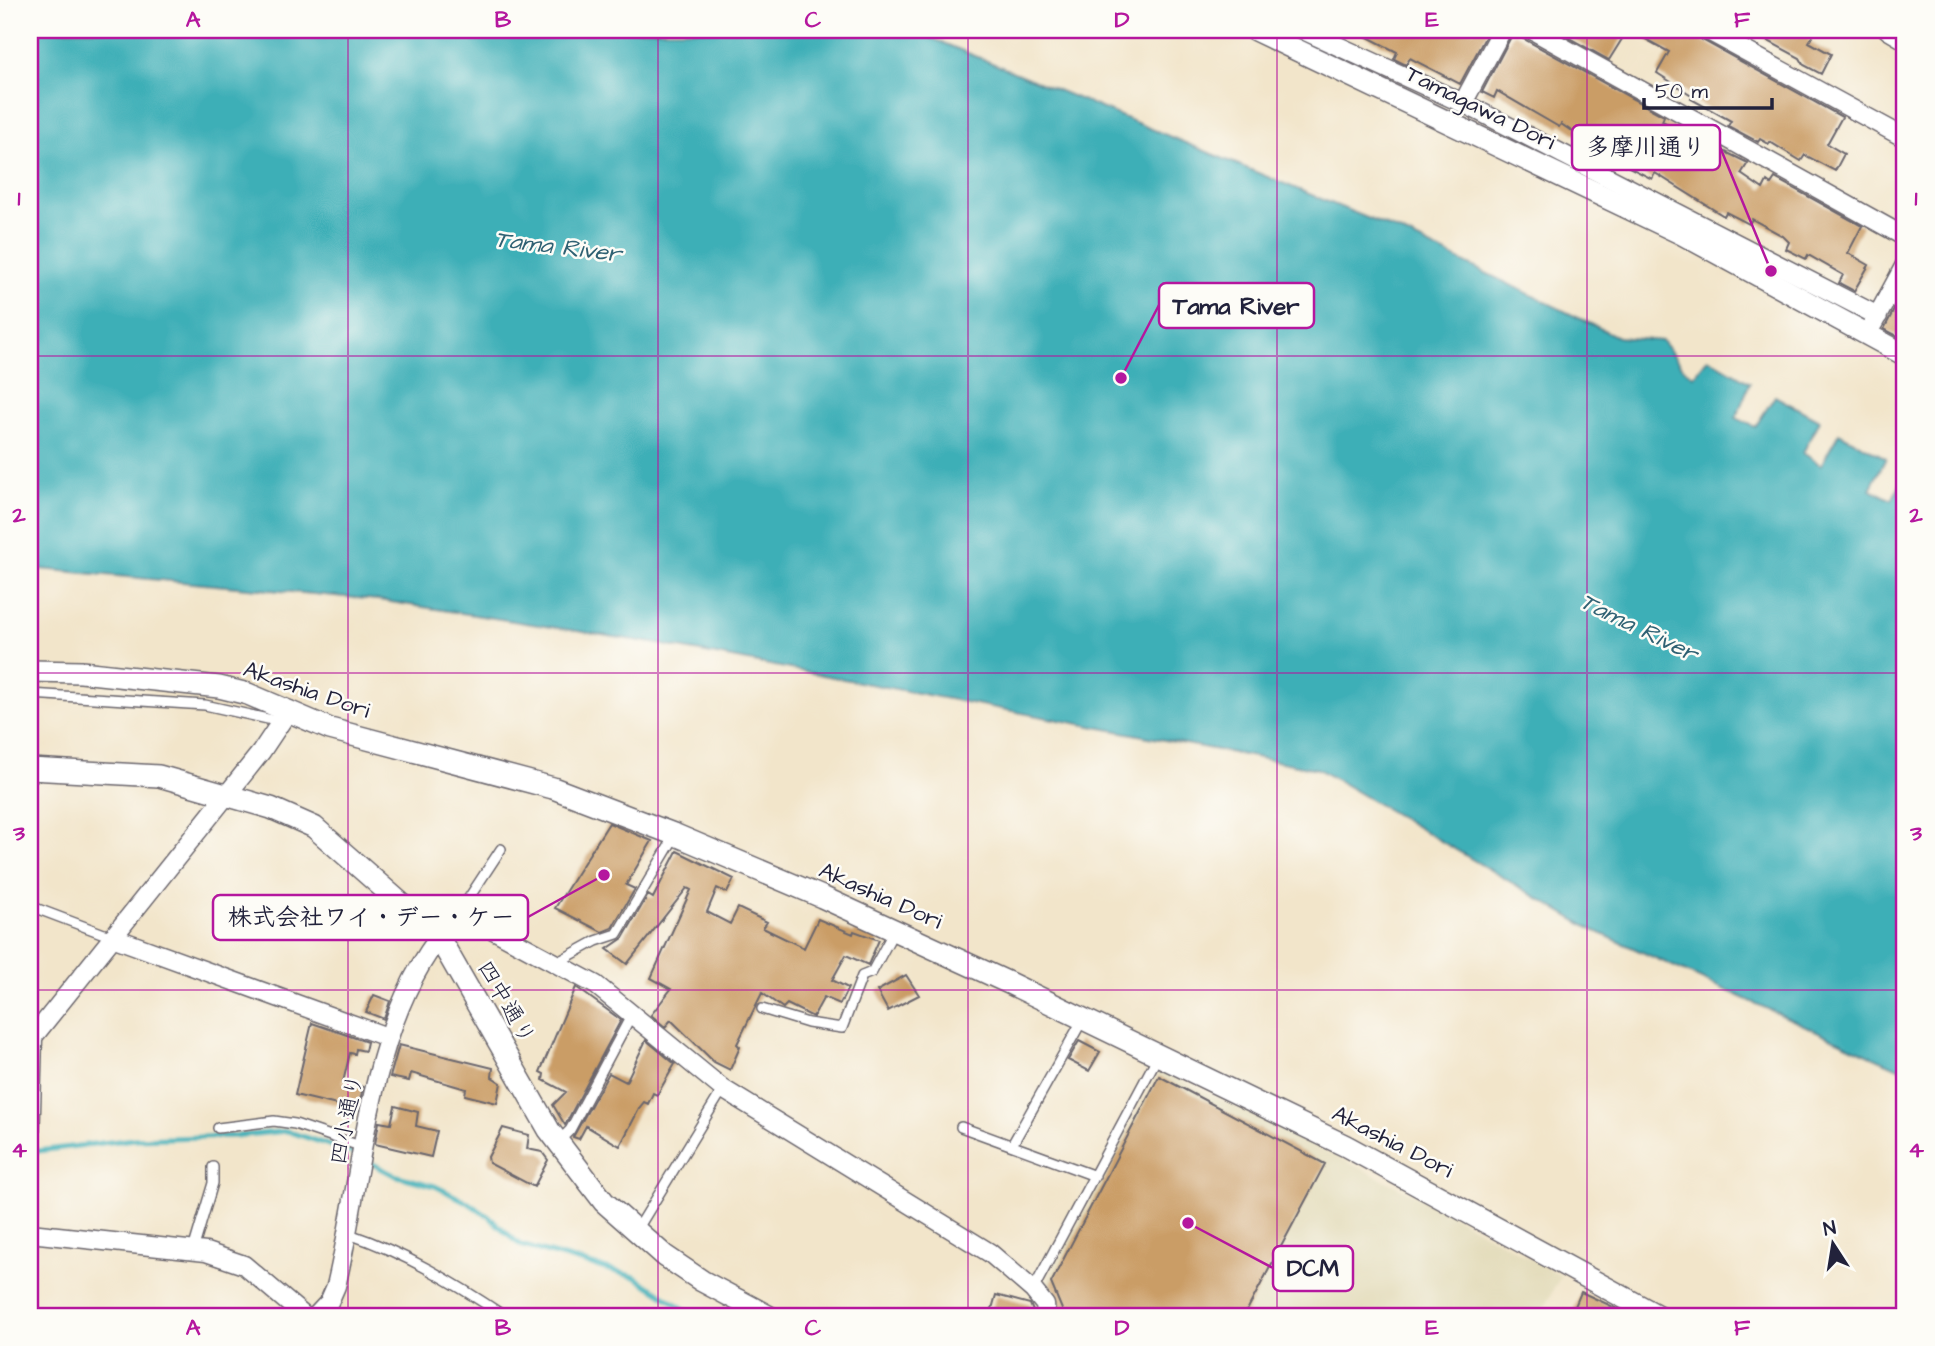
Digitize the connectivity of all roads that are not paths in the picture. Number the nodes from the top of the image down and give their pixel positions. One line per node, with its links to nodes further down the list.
1 (1255, 30): 12 (street, Tamagawa Dori)
2 (1303, 30): 8 (street)
3 (1502, 30): 8 (street)
4 (1532, 30): 10 (street)
5 (1707, 30): 9 (street)
6 (1888, 30): 7 (street)
7 (1905, 40)
8 (1463, 103): 12 (street)
9 (1905, 138)
10 (1905, 237)
11 (1905, 265): 12 (street)
12 (1873, 325): 13 (street, Tamagawa Dori)
13 (1905, 355)
14 (30, 671): 16 (street, Akashia Dori)
15 (30, 694): 16 (lane)
16 (285, 716): 18 (street); 19 (street, Akashia Dori)
17 (30, 769): 18 (street, 四中通り)
18 (225, 794): 24 (street, 四中通り); 25 (street)
19 (676, 835): 23 (street, Akashia Dori); 26 (lane)
20 (501, 849): 22 (lane)
21 (30, 906): 25 (lane)
22 (457, 916): 24 (street, 四小通り); 26 (street)
23 (894, 930): 27 (lane); 29 (street, Akashia Dori)
24 (438, 936): 30 (street, 四小通り); 35 (street, 四中通り)
25 (112, 937): 30 (street); 37 (street)
26 (558, 962): 28 (street)
27 (762, 1009)
28 (632, 1014): 32 (street); 35 (lane)
29 (1083, 1019): 31 (street, Akashia Dori); 36 (lane)
30 (387, 1037): 38 (street, 四小通り)
31 (1159, 1055): 40 (lane); 52 (street, Akashia Dori)
32 (723, 1089): 42 (lane); 46 (street)
33 (961, 1127): 36 (lane)
34 (218, 1128): 38 (lane)
35 (557, 1142): 42 (street, 四中通り)
36 (1012, 1145): 40 (lane)
37 (30, 1146)
38 (365, 1147): 44 (street, 四小通り)
39 (213, 1167): 45 (lane)
40 (1095, 1176): 46 (lane)
41 (30, 1215): 43 (lane)
42 (636, 1231): 50 (street, 四中通り)
43 (30, 1233): 45 (street)
44 (349, 1234): 48 (street, 四小通り); 49 (lane)
45 (194, 1250): 47 (street)
46 (1033, 1290): 51 (street)
47 (304, 1316)
48 (316, 1316)
49 (504, 1316)
50 (768, 1316)
51 (1046, 1316)
52 (1658, 1316)

